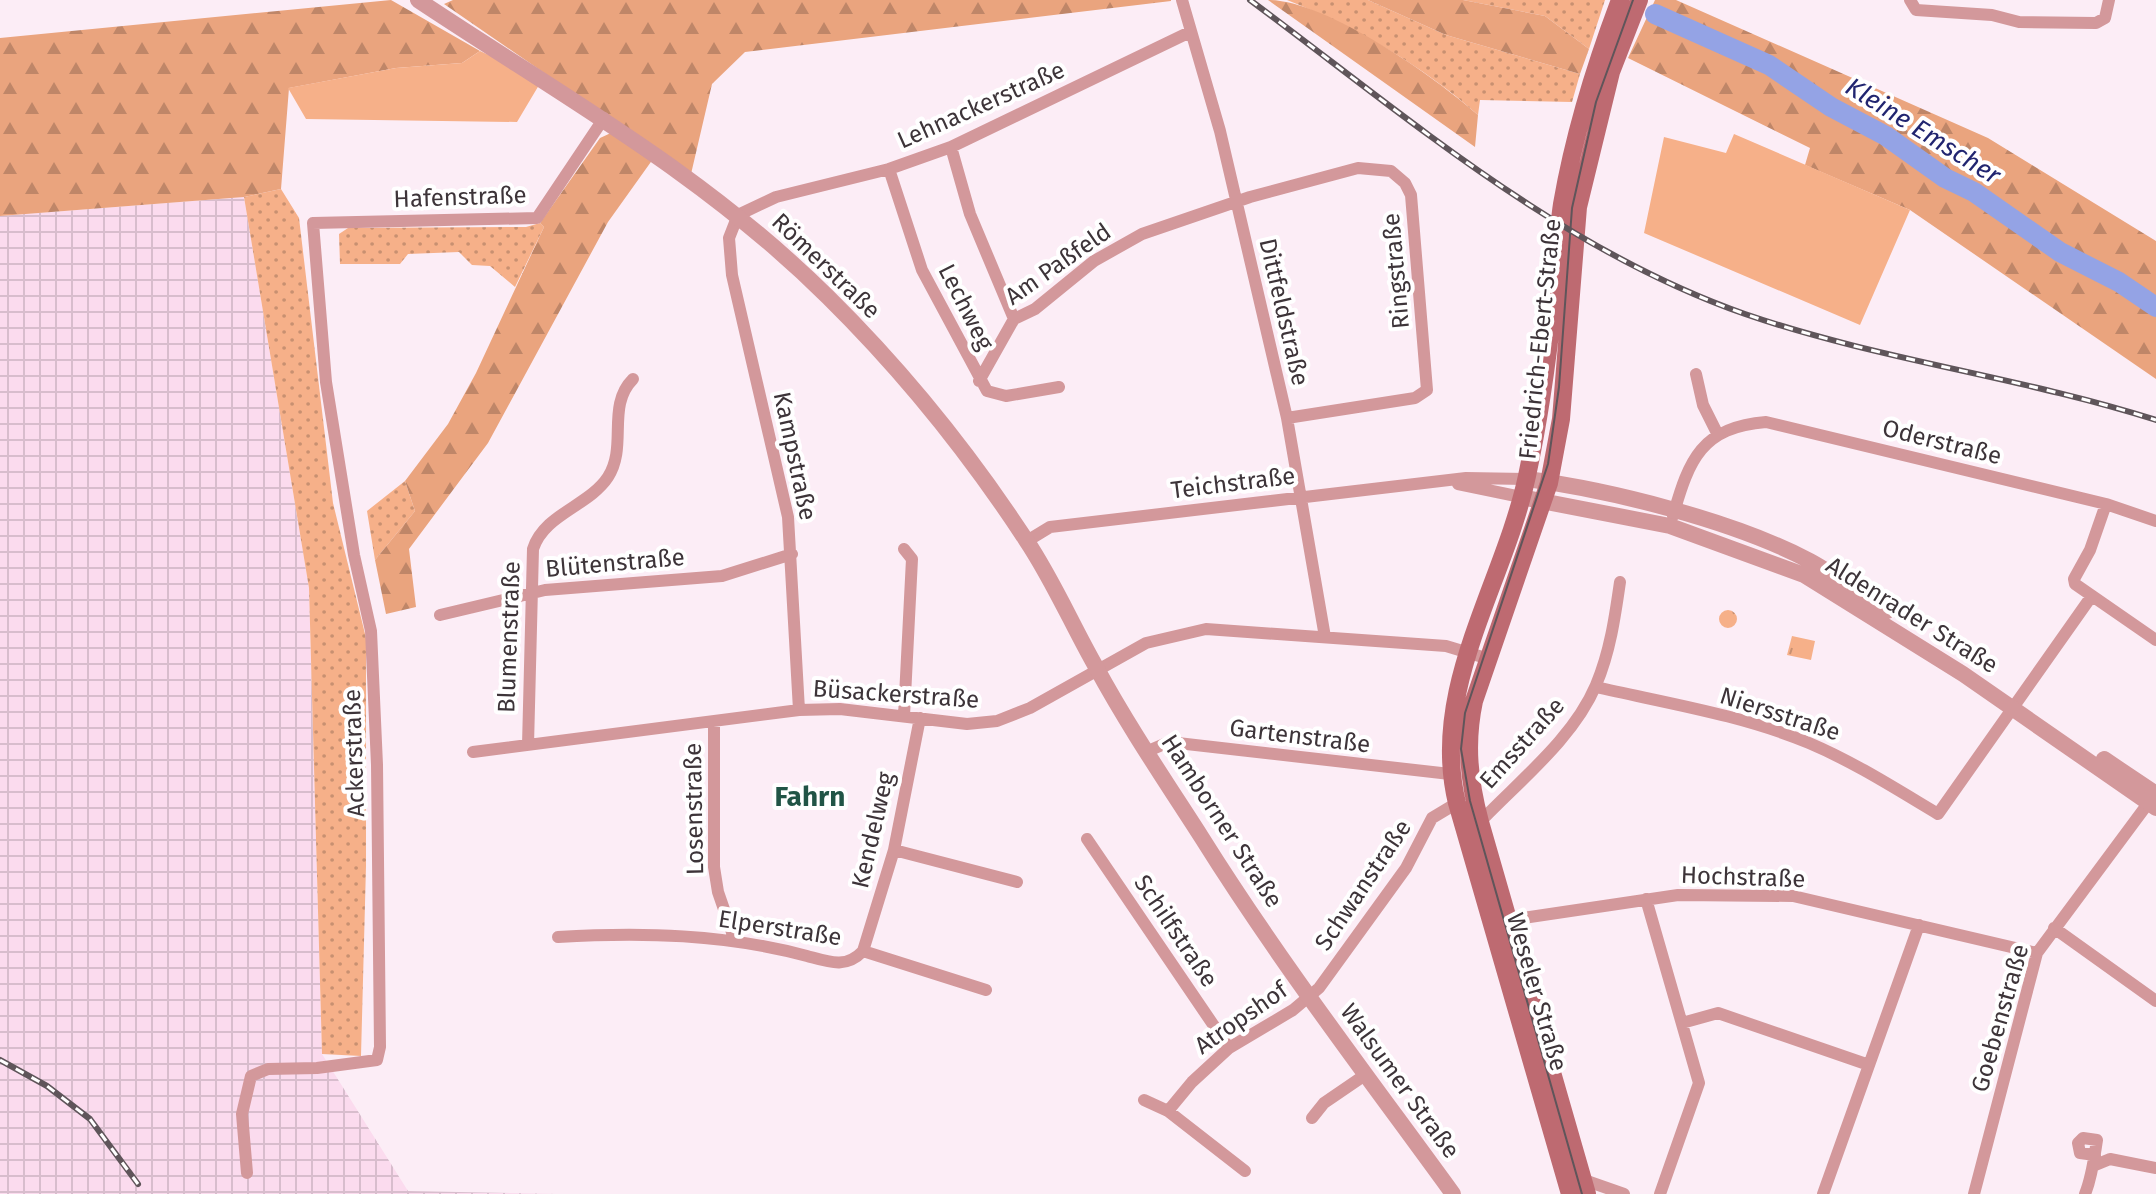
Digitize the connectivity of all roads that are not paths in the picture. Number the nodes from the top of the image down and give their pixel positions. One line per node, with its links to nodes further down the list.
1 (418, 0): 8 (street, Römerstraße)
2 (1182, 0): 7 (street, Dittfeldstraße)
3 (1620, 0): 21 (main road, Friedrich-Ebert-Straße)
4 (1639, 0): 22 (main road, Friedrich-Ebert-Straße)
5 (1910, 0): 6 (street)
6 (2109, 0)
7 (1190, 32): 9 (street, Lehnackerstraße); 11 (street, Dittfeldstraße)
8 (604, 118): 12 (street, Römerstraße); 13 (street, Hafenstraße)
9 (951, 147): 10 (street, Lehnackerstraße); 14 (street)
10 (889, 169): 12 (street, Lehnackerstraße); 17 (street, Lechweg)
11 (1236, 204): 14 (street, Am Paßfeld); 19 (street, Dittfeldstraße); 19 (street, Ringstraße)
12 (738, 215): 27 (street, Römerstraße); 29 (street, Kampstraße)
13 (313, 223): 75 (street, Ackerstraße)
14 (1014, 319): 17 (street, Am Paßfeld)
15 (1696, 374): 20 (street)
16 (633, 379): 31 (street, Blumenstraße)
17 (979, 381): 18 (street, Lechweg)
18 (1059, 387)
19 (1287, 418): 23 (street, Dittfeldstraße)
20 (1717, 433): 24 (street, Oderstraße); 25 (street)
21 (1524, 488): 22 (street, Aldenrader Straße); 23 (street, Teichstraße); 36 (main road, Friedrich-Ebert-Straße)
22 (1546, 492): 25 (street, Aldenrader Straße); 37 (main road, Friedrich-Ebert-Straße)
23 (1301, 498): 27 (street, Teichstraße); 34 (street, Dittfeldstraße)
24 (2106, 504): 26 (street, Oderstraße); 32 (street)
25 (1672, 519): 40 (street, Aldenrader Straße)
26 (2156, 521)
27 (1027, 541): 38 (street, Römerstraße)
28 (904, 549): 42 (street)
29 (792, 554): 31 (street, Blütenstraße); 41 (street, Kampstraße)
30 (1620, 582): 39 (street, Emsstraße)
31 (532, 592): 33 (street, Blütenstraße); 45 (street, Blumenstraße)
32 (2091, 597): 35 (street); 40 (street)
33 (440, 615)
34 (1325, 637): 36 (street, Büsackerstraße); 38 (street, Büsackerstraße)
35 (2156, 640)
36 (1470, 652): 37 (street, Büsackerstraße); 48 (main road, Friedrich-Ebert-Straße)
37 (1489, 659): 51 (main road, Friedrich-Ebert-Straße)
38 (1097, 670): 43 (street, Büsackerstraße); 46 (street, Hamborner Straße)
39 (1596, 687): 40 (street, Niersstraße); 51 (street, Emsstraße)
40 (2017, 705): 49 (street, Aldenrader Straße)
41 (799, 710): 42 (street, Büsackerstraße); 44 (street, Büsackerstraße)
42 (904, 716): 43 (street, Büsackerstraße)
43 (920, 718): 53 (street, Kendelweg)
44 (714, 722): 45 (street, Büsackerstraße); 60 (street, Losenstraße)
45 (528, 745): 47 (street, Büsackerstraße)
46 (1148, 751): 48 (street, Gartenstraße); 64 (street, Hamborner Straße)
47 (473, 752)
48 (1450, 774): 50 (main road, Friedrich-Ebert-Straße)
49 (2154, 798): 58 (street, Goebenstraße)
50 (1457, 803): 51 (main road, Weseler Straße); 64 (street, Schwanstraße)
51 (1472, 824): 56 (main road, Weseler Straße)
52 (1087, 839): 67 (street, Schilfstraße)
53 (894, 850): 54 (street); 61 (street, Kendelweg)
54 (1017, 882)
55 (1646, 899): 56 (street, Hochstraße); 57 (street, Hochstraße); 66 (street)
56 (1501, 921): 76 (main road, Weseler Straße); 78 (main road, Weseler Straße)
57 (1919, 925): 62 (street, Hochstraße); 68 (street)
58 (2054, 928): 62 (street, Goebenstraße); 65 (street)
59 (558, 937): 60 (street, Elperstraße)
60 (735, 941): 61 (street, Elperstraße)
61 (863, 951): 63 (street, Elperstraße)
62 (2037, 953): 82 (street, Goebenstraße)
63 (986, 990)
64 (1309, 997): 67 (street, Atropshof); 69 (street, Walsumer Straße)
65 (2156, 1001)
66 (1682, 1023): 68 (street); 80 (street)
67 (1229, 1048): 71 (street, Atropshof)
68 (1869, 1065): 81 (street)
69 (1365, 1075): 72 (street); 77 (street, Walsumer Straße)
70 (1144, 1100): 71 (street)
71 (1168, 1111): 74 (street)
72 (1312, 1118)
73 (2156, 1168): 83 (street)
74 (1245, 1171)
75 (247, 1173)
76 (1586, 1187): 79 (street)
77 (1453, 1194)
78 (1570, 1194)
79 (1624, 1194)
80 (1660, 1194)
81 (1823, 1194)
82 (1974, 1194)
83 (2085, 1194)

